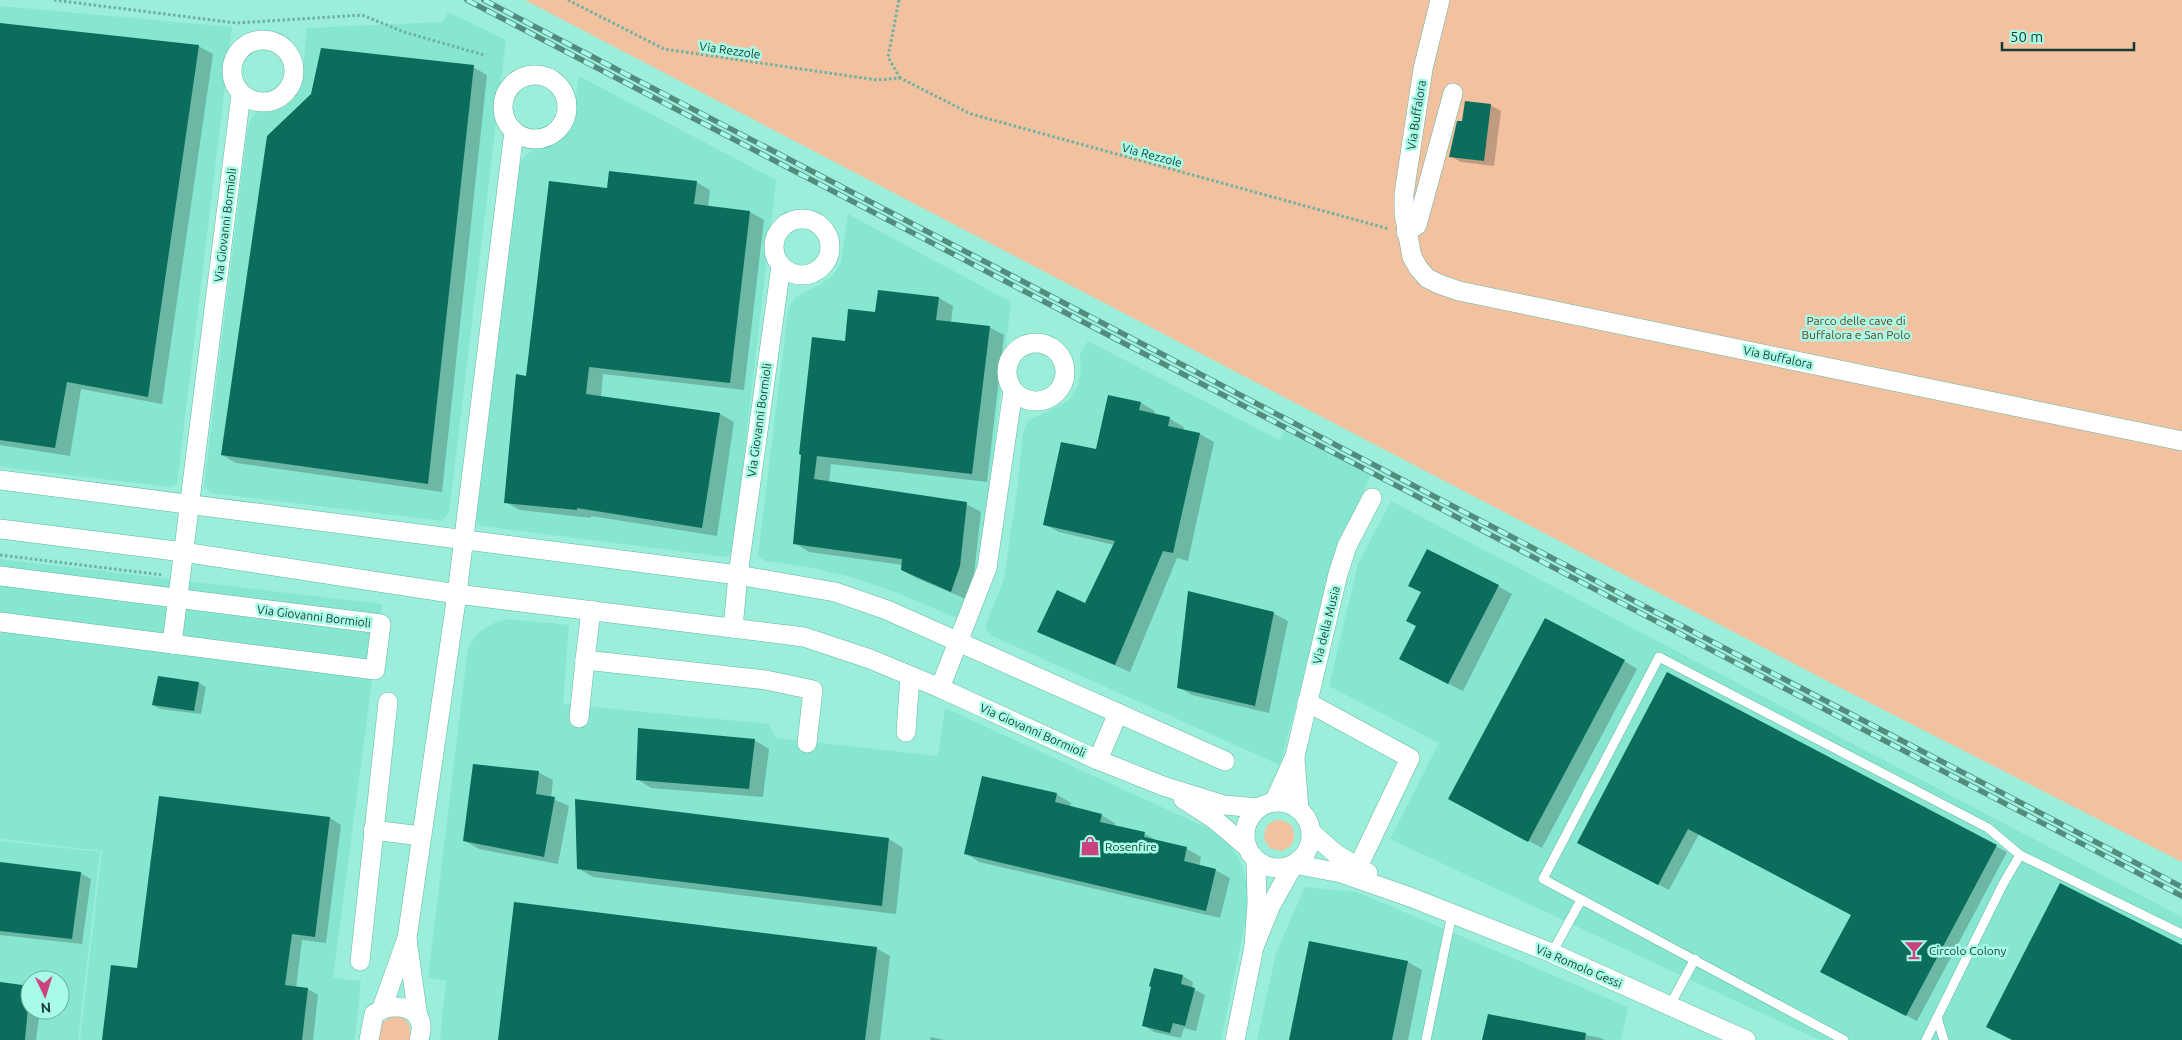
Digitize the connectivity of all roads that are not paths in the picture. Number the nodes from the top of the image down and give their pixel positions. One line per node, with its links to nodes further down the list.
1 (1440, 0): 5 (street, Via Buffalora)
2 (1453, 93): 5 (street)
3 (242, 94): 11 (street, Via Giovanni Bormioli)
4 (514, 131): 13 (street)
5 (1406, 232): 8 (street, Via Buffalora)
6 (781, 266): 15 (street, Via Giovanni Bormioli)
7 (1013, 391): 22 (street)
8 (2182, 441)
9 (0, 480): 11 (street)
10 (1372, 498): 28 (street, Via della Musia)
11 (189, 505): 13 (street); 14 (street, Via Giovanni Bormioli)
12 (0, 529): 14 (street, Via Giovanni Bormioli)
13 (463, 540): 15 (street); 17 (street)
14 (183, 552): 17 (street, Via Giovanni Bormioli); 18 (street, Via Giovanni Bormioli)
15 (738, 575): 21 (street, Via Giovanni Bormioli); 22 (street)
16 (0, 576): 18 (street, Via Giovanni Bormioli)
17 (457, 594): 19 (street, Via Giovanni Bormioli); 41 (street)
18 (178, 598): 23 (street, Via Giovanni Bormioli); 23 (street, Via Giovanni Bormioli)
19 (591, 610): 21 (street, Via Giovanni Bormioli); 24 (street)
20 (0, 622): 23 (street, Via Giovanni Bormioli)
21 (732, 628): 25 (street, Via Giovanni Bormioli)
22 (959, 640): 26 (street); 29 (street)
23 (172, 644)
24 (585, 660): 30 (street); 32 (street)
25 (910, 676): 26 (street, Via Giovanni Bormioli); 31 (street)
26 (940, 688): 34 (street, Via Giovanni Bormioli)
27 (388, 702): 39 (street)
28 (1306, 702): 33 (street, Via della Musia); 45 (street)
29 (1118, 713): 34 (street, Via Giovanni Bormioli); 35 (street)
30 (579, 718)
31 (906, 732)
32 (807, 743)
33 (1295, 756): 37 (street, Via della Musia); 38 (street, Via della Musia)
34 (1098, 760): 36 (street, Via Giovanni Bormioli)
35 (1225, 761)
36 (1163, 786): 37 (street, Via Giovanni Bormioli); 42 (street, Via Giovanni Bormioli)
37 (1266, 805): 38 (street); 42 (street, Via della Musia)
38 (1299, 809): 40 (street, Via della Musia)
39 (373, 830): 41 (street); 54 (street)
40 (1312, 833): 44 (street, Via della Musia); 45 (street, Via Romolo Gessi)
41 (421, 836): 50 (street)
42 (1252, 854): 44 (street); 51 (street, Via della Musia)
43 (2020, 855): 47 (lane); 49 (lane); 58 (lane)
44 (1294, 864): 46 (street, Via Romolo Gessi); 51 (street, Via della Musia)
45 (1358, 867): 46 (street, Via Romolo Gessi)
46 (1410, 897): 48 (street, Via Romolo Gessi)
47 (1581, 900): 52 (lane); 53 (lane)
48 (1452, 914): 52 (street, Via Romolo Gessi); 62 (lane)
49 (2182, 934)
50 (407, 938): 56 (street); 57 (street)
51 (1254, 947): 61 (street, Via della Musia)
52 (1552, 954): 55 (street, Via Romolo Gessi)
53 (1695, 959): 55 (lane); 64 (lane)
54 (360, 961)
55 (1670, 1005): 63 (street, Via Romolo Gessi)
56 (382, 1008): 57 (street); 59 (street)
57 (418, 1017): 60 (street)
58 (1937, 1018): 65 (lane); 66 (lane)
59 (369, 1040)
60 (419, 1040)
61 (1235, 1040)
62 (1426, 1040)
63 (1746, 1040)
64 (1844, 1040)
65 (1926, 1040)
66 (1944, 1040)

